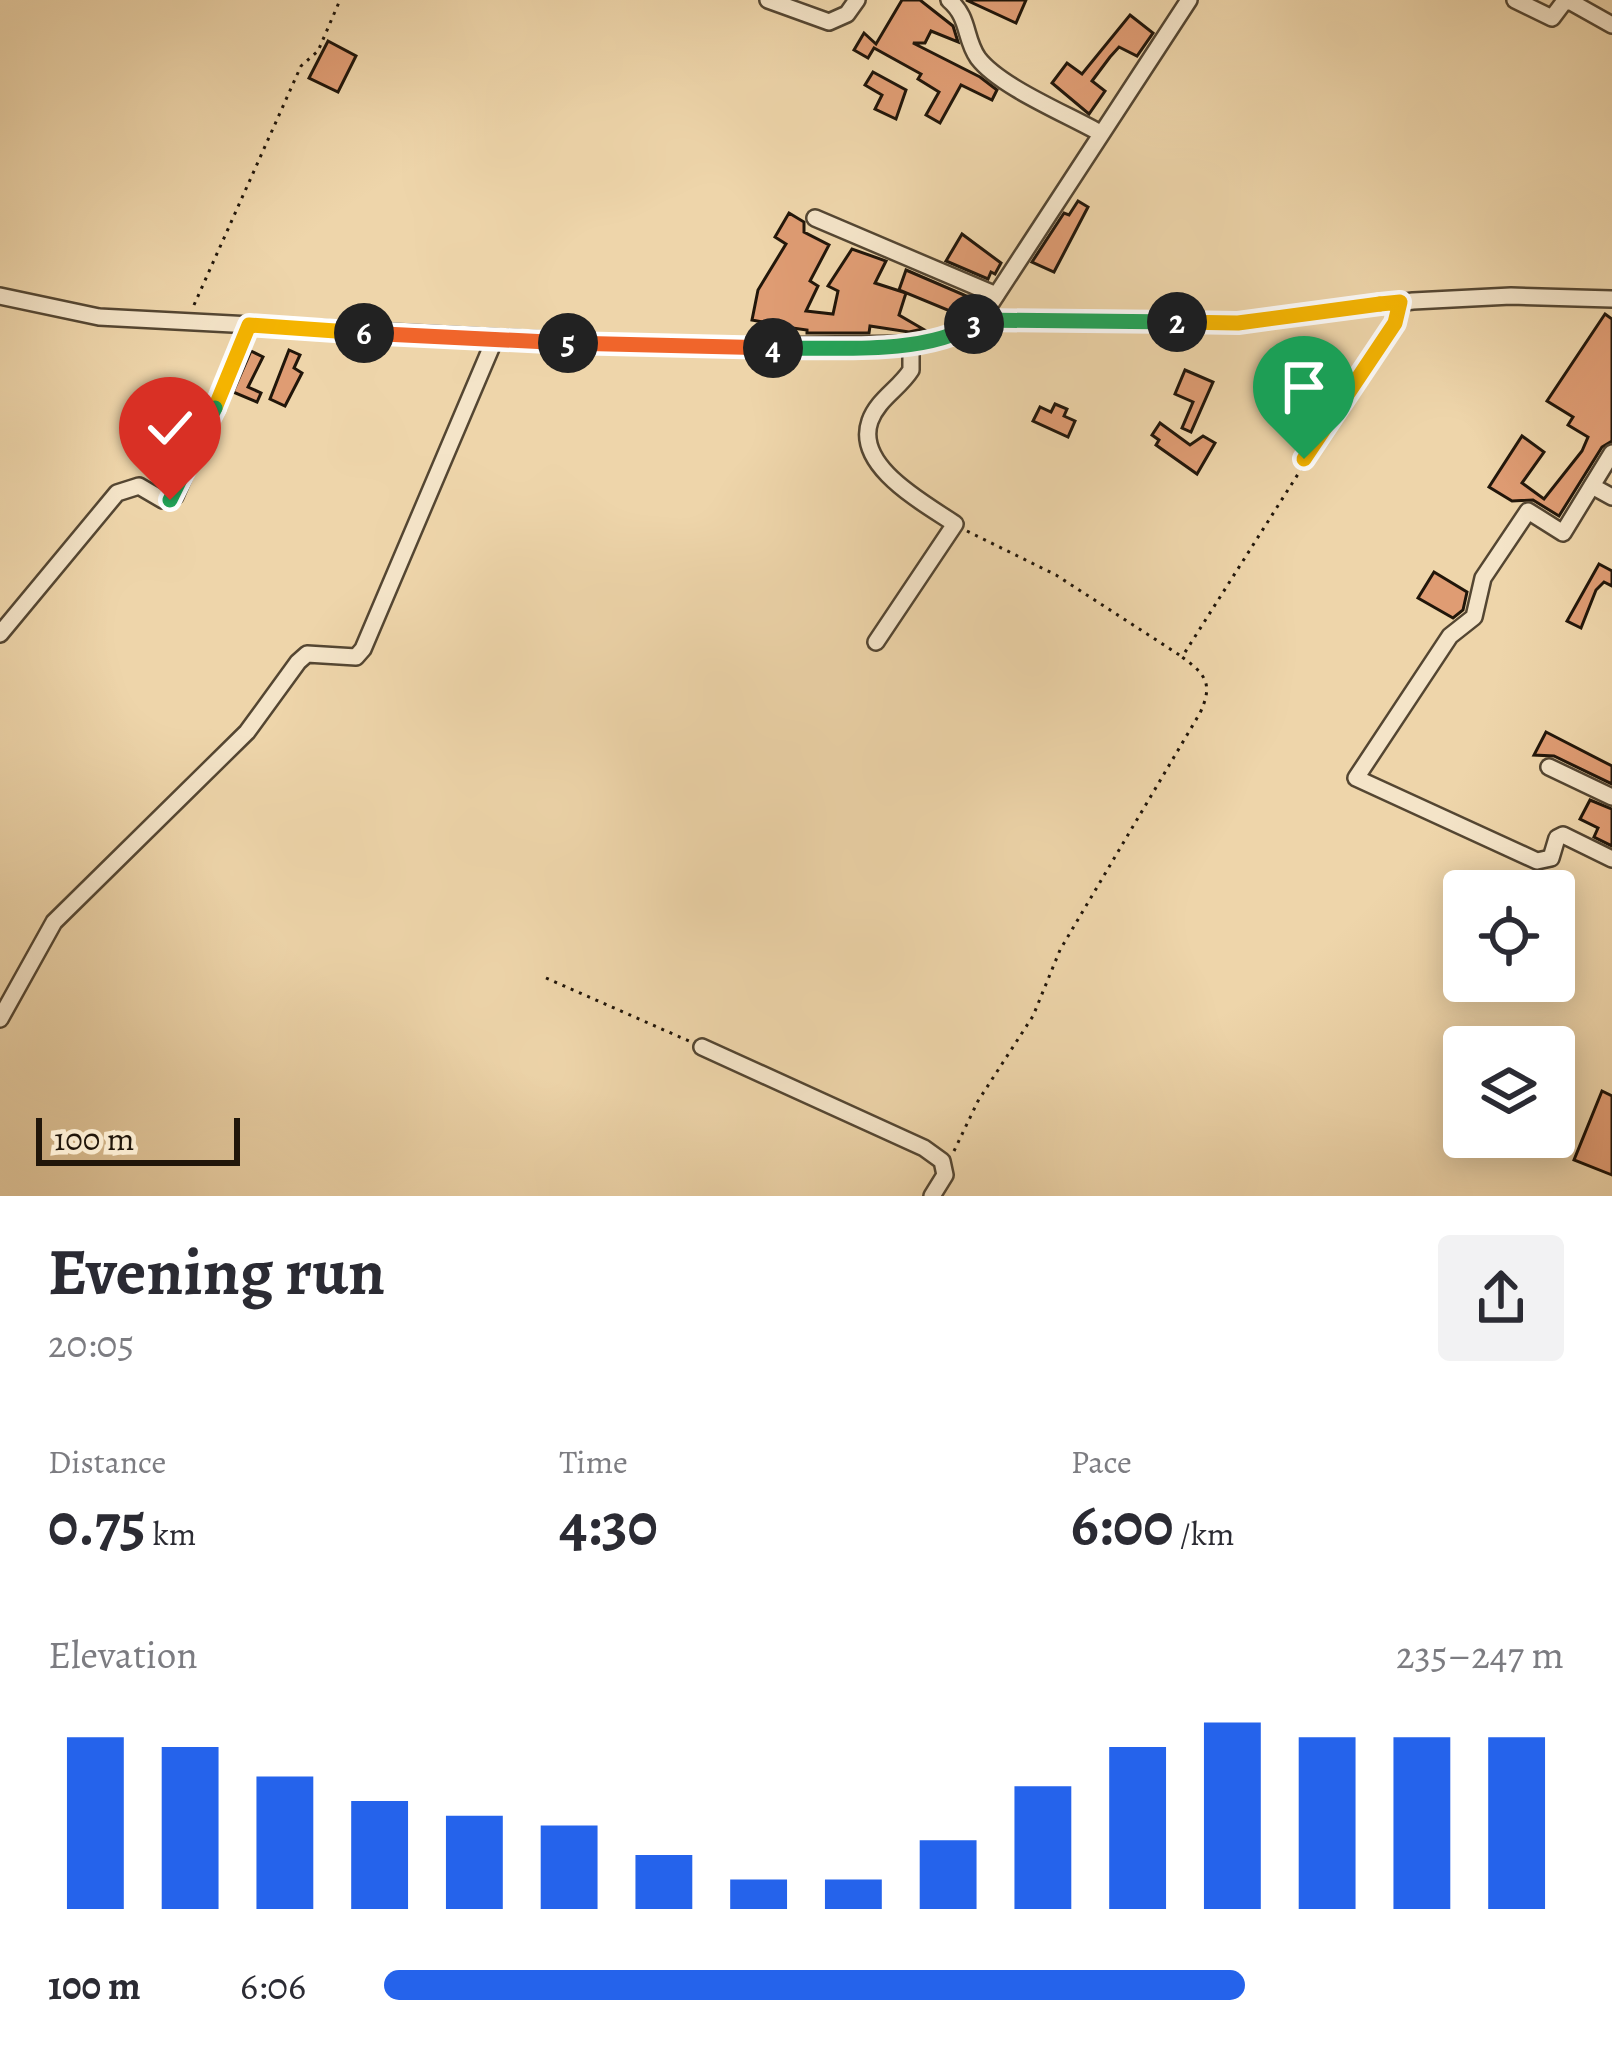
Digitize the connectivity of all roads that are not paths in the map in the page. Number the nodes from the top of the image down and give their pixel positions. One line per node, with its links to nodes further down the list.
1 (768, 0): 2 (street)
2 (857, 0)
3 (950, 0): 7 (street)
4 (1189, 0): 7 (street)
5 (1515, 0): 6 (street)
6 (1612, 25)
7 (1100, 133): 9 (street)
8 (815, 218): 9 (street)
9 (996, 295): 12 (street)
10 (0, 296): 13 (street)
11 (1612, 299): 12 (street)
12 (980, 320): 15 (street)
13 (249, 325): 14 (street); 19 (street)
14 (494, 341): 15 (street); 24 (street)
15 (911, 344): 20 (street)
16 (1612, 453): 17 (street)
17 (1592, 486): 18 (street); 23 (street)
18 (1612, 497)
19 (0, 634)
20 (876, 642)
21 (1550, 766): 22 (street)
22 (1612, 797)
23 (1612, 859)
24 (0, 1018)
25 (702, 1047): 26 (street)
26 (932, 1196)

